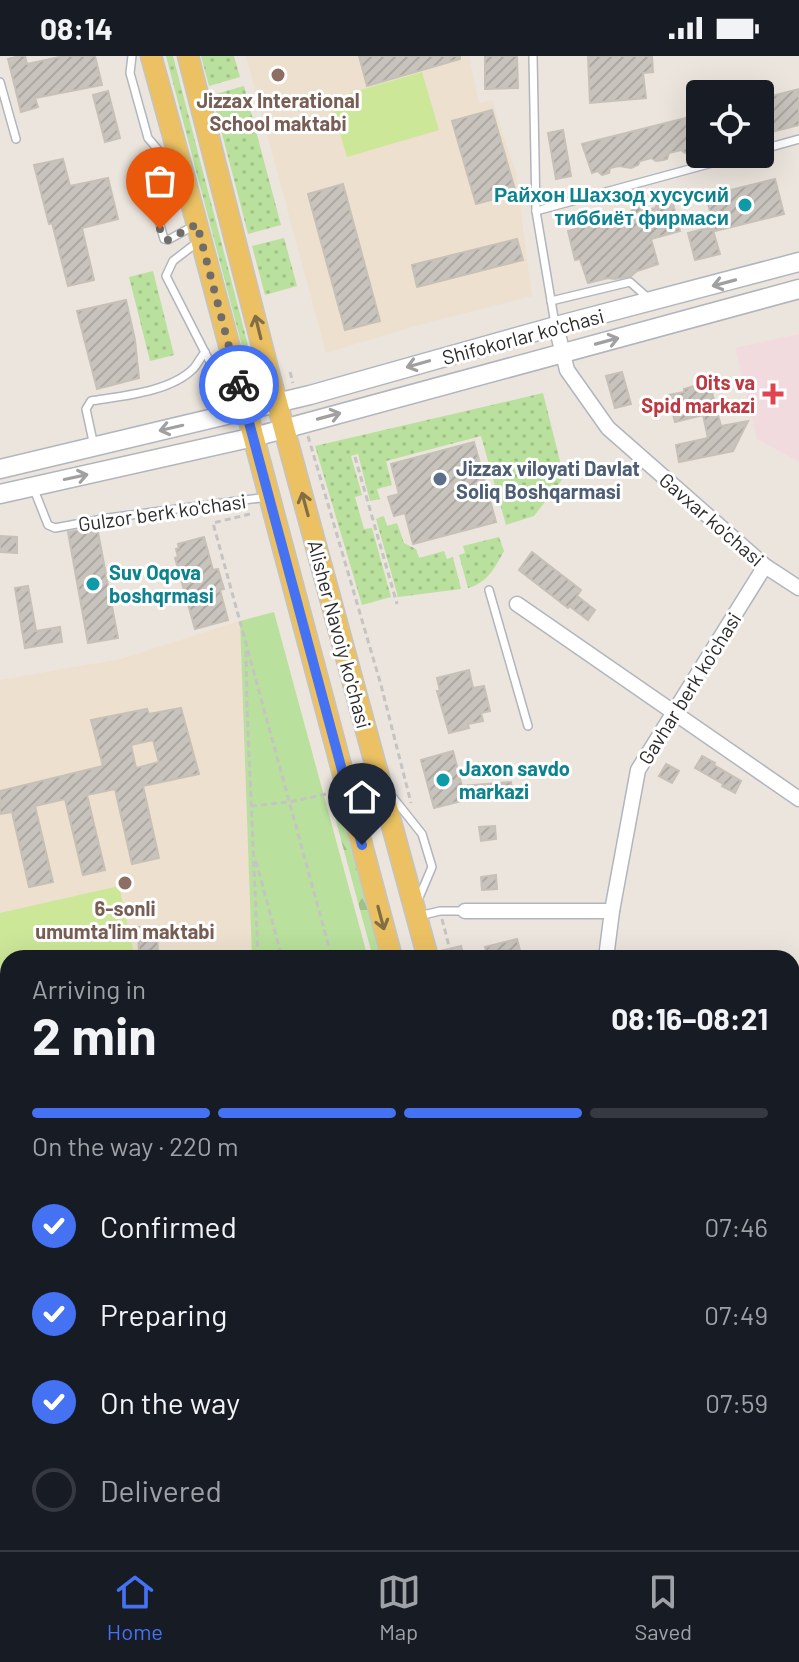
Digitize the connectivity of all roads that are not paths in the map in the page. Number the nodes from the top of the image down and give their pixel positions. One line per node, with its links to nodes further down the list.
1 (132, 56): 11 (lane)
2 (151, 56): 11 (main road, Alisher Navoiy ko'chasi)
3 (188, 56): 21 (main road, Alisher Navoiy ko'chasi, one-way to 3)
4 (533, 56): 12 (lane)
5 (0, 82): 6 (lane)
6 (16, 139)
7 (799, 139): 8 (lane)
8 (774, 146)
9 (694, 168): 12 (lane)
10 (147, 179): 13 (lane)
11 (186, 183): 13 (main road, Alisher Navoiy ko'chasi)
12 (536, 211): 16 (lane)
13 (199, 232): 19 (lane); 22 (main road, Alisher Navoiy ko'chasi)
14 (799, 262): 17 (main road, Shifokorlar ko'chasi, one-way to 17)
15 (799, 289): 20 (main road, Shifokorlar ko'chasi, one-way to 15)
16 (551, 301): 17 (lane); 18 (lane)
17 (653, 302): 18 (main road, Shifokorlar ko'chasi)
18 (556, 326): 20 (street, Gavxar ko'chasi); 21 (main road, Shifokorlar ko'chasi, one-way to 21)
19 (205, 352): 23 (lane); 26 (lane)
20 (563, 352): 24 (main road, Shifokorlar ko'chasi, one-way to 20); 31 (street, Gavxar ko'chasi)
21 (287, 400): 22 (main road, Shifokorlar ko'chasi); 24 (main road, Alisher Navoiy ko'chasi)
22 (247, 410): 23 (main road, Shifokorlar ko'chasi); 25 (main road, Alisher Navoiy ko'chasi)
23 (225, 415): 26 (main road, Shifokorlar ko'chasi, one-way to 26)
24 (295, 426): 25 (main road, Shifokorlar ko'chasi); 40 (main road, Alisher Navoiy ko'chasi, one-way to 24)
25 (254, 437): 28 (main road, Shifokorlar ko'chasi, one-way to 25); 30 (main road, Alisher Navoiy ko'chasi)
26 (94, 446): 27 (main road, Shifokorlar ko'chasi)
27 (0, 469)
28 (33, 487): 29 (main road, Shifokorlar ko'chasi); 30 (lane, Gulzor berk ko'chasi)
29 (0, 494)
30 (270, 497): 41 (main road, Alisher Navoiy ko'chasi, one-way to 41)
31 (765, 566): 32 (street, Gavxar ko'chasi); 35 (street, Gavhar berk ko'chasi)
32 (799, 588)
33 (489, 590): 36 (lane)
34 (517, 604): 35 (street)
35 (674, 713): 37 (street); 39 (street, Gavhar berk ko'chasi)
36 (528, 726)
37 (799, 799)
38 (465, 911): 39 (street); 40 (lane)
39 (612, 911): 43 (street, Gavhar berk ko'chasi)
40 (416, 912): 42 (main road, Alisher Navoiy ko'chasi)
41 (390, 950)
42 (426, 950)
43 (607, 950)

